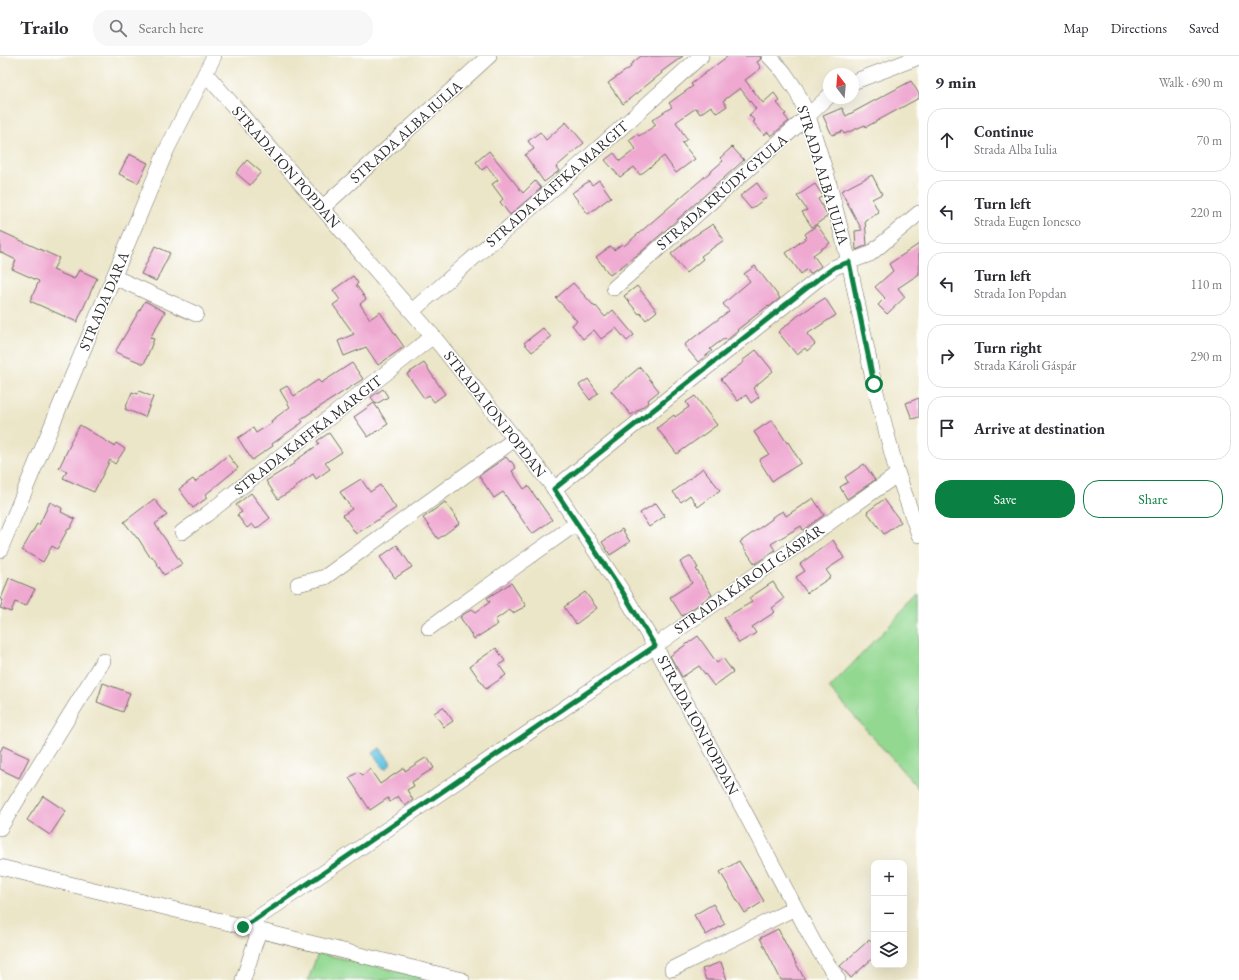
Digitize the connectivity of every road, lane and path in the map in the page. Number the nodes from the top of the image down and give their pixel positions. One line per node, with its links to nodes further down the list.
1 (214, 56): 6 (street, STRADA DARA)
2 (489, 56): 10 (street, STRADA ALBA IULIA)
3 (701, 56): 15 (street, STRADA KAFFKA MARGIT)
4 (769, 56): 9 (street, STRADA ALBA IULIA)
5 (919, 57): 7 (street)
6 (206, 74): 10 (street, STRADA ION POPDAN); 13 (street, STRADA DARA)
7 (859, 80)
8 (823, 102): 9 (street, STRADA KRÚDY GYULA)
9 (808, 116): 12 (street, STRADA ALBA IULIA); 14 (street, STRADA KRÚDY GYULA)
10 (322, 208): 15 (street, STRADA ION POPDAN)
11 (919, 213): 12 (street)
12 (849, 262): 19 (street, STRADA ALBA IULIA); 20 (street)
13 (114, 277): 16 (street); 24 (street, STRADA DARA)
14 (614, 288)
15 (412, 311): 17 (street, STRADA ION POPDAN)
16 (196, 314)
17 (433, 336): 18 (street, STRADA ION POPDAN); 22 (street, STRADA KAFFKA MARGIT)
18 (515, 439): 20 (street, STRADA ION POPDAN); 25 (street)
19 (898, 474): 23 (street, STRADA ALBA IULIA); 27 (street, STRADA KÁROLI GÁSPÁR)
20 (554, 489): 21 (street, STRADA ION POPDAN)
21 (577, 523): 26 (street); 27 (street, STRADA ION POPDAN)
22 (182, 532)
23 (919, 535)
24 (0, 550)
25 (298, 584)
26 (429, 628)
27 (655, 646): 31 (street, STRADA ION POPDAN); 32 (street, STRADA KÁROLI GÁSPÁR)
28 (104, 662): 29 (street)
29 (0, 828)
30 (0, 867): 32 (street)
31 (795, 908): 34 (street); 37 (street, STRADA ION POPDAN)
32 (243, 927): 33 (street)
33 (259, 931): 35 (street); 36 (street)
34 (672, 969)
35 (243, 980)
36 (462, 980)
37 (838, 980)

